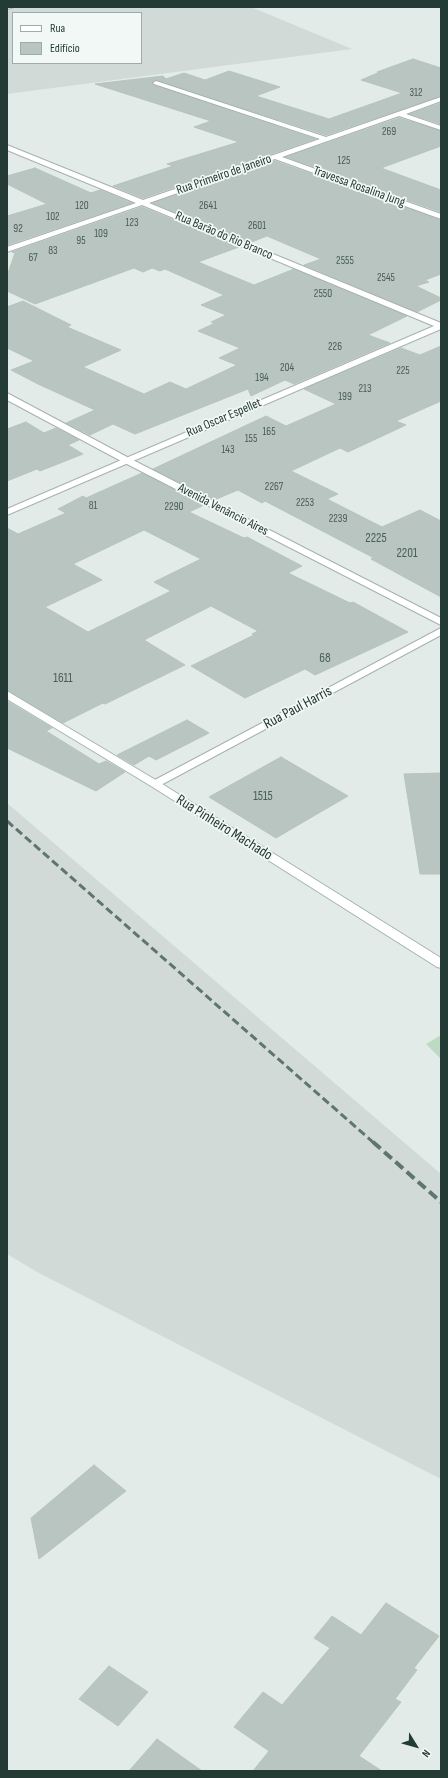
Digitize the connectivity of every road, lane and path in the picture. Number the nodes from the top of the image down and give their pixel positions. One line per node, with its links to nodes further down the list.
1 (7, 7): 2 (street)
2 (11, 7)
3 (156, 84): 7 (street)
4 (441, 99): 5 (street, Rua Primeiro de Janeiro)
5 (400, 114): 6 (street); 7 (street, Rua Primeiro de Janeiro)
6 (441, 128)
7 (327, 139): 9 (street, Rua Primeiro de Janeiro)
8 (7, 147): 10 (street, Rua Barão do Rio Branco)
9 (276, 157): 10 (street, Rua Primeiro de Janeiro); 11 (street, Travessa Rosalina Jung)
10 (142, 202): 12 (street, Rua Primeiro de Janeiro); 13 (street, Rua Barão do Rio Branco)
11 (441, 217)
12 (7, 250)
13 (441, 326): 15 (street, Rua Oscar Espellet)
14 (7, 396): 15 (street, Avenida Venâncio Aires)
15 (126, 460): 16 (street, Rua Oscar Espellet); 17 (street, Avenida Venâncio Aires)
16 (7, 512)
17 (441, 622)
18 (441, 631): 20 (street, Rua Paul Harris)
19 (7, 694): 20 (street, Rua Pinheiro Machado)
20 (155, 784): 21 (street, Rua Pinheiro Machado)
21 (441, 964)

